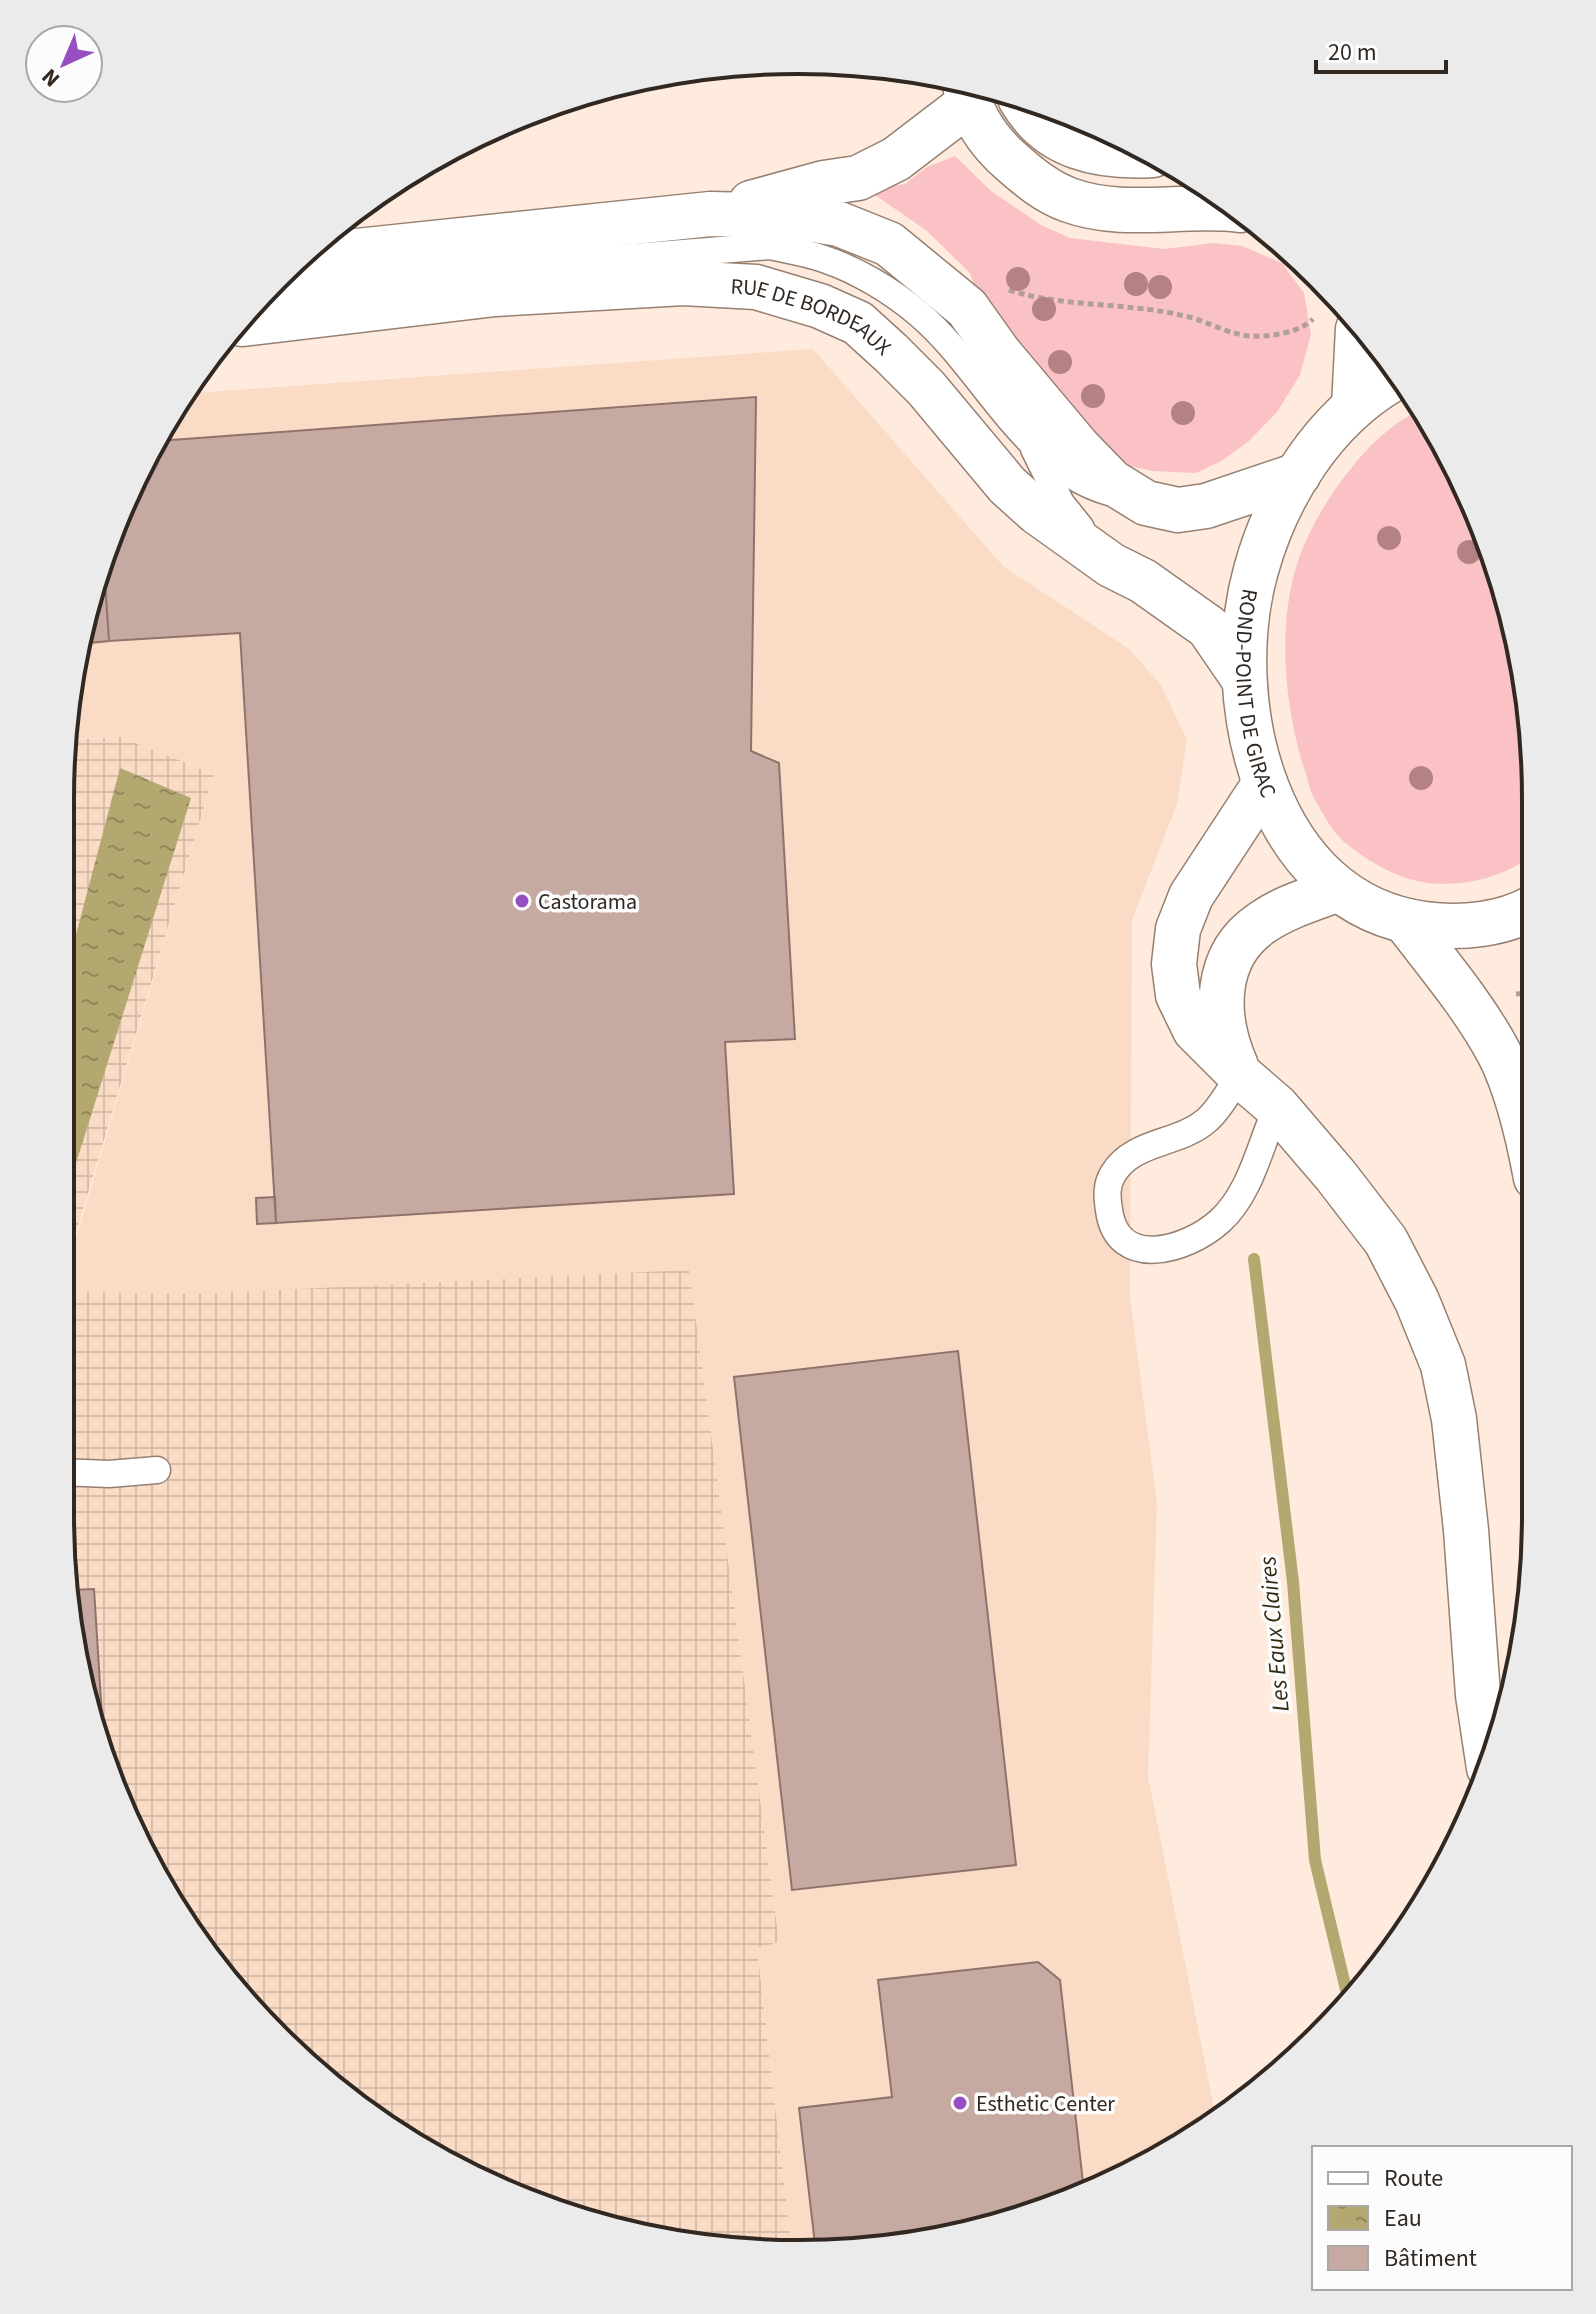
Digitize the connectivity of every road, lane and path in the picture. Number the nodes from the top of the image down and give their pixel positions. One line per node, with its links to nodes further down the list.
1 (964, 94): 6 (main road)
2 (967, 95): 5 (main road)
3 (1031, 112): 4 (main road)
4 (1132, 156)
5 (1215, 207)
6 (710, 214): 7 (main road); 15 (main road)
7 (320, 255)
8 (288, 285): 13 (lane)
9 (253, 323): 16 (main road, RUE DE BORDEAUX)
10 (1357, 340): 12 (main road)
11 (1390, 381): 12 (main road, ROND-POINT DE GIRAC)
12 (1354, 406): 14 (main road, ROND-POINT DE GIRAC)
13 (1033, 445): 15 (lane); 16 (lane)
14 (1298, 475): 15 (main road); 17 (main road, ROND-POINT DE GIRAC)
15 (1146, 503)
16 (1111, 565): 17 (main road, RUE DE BORDEAUX)
17 (1243, 678): 18 (main road, ROND-POINT DE GIRAC)
18 (1265, 783): 19 (main road, ROND-POINT DE GIRAC); 22 (main road)
19 (1336, 890): 21 (main road, ROND-POINT DE GIRAC); 22 (main road)
20 (1522, 911): 21 (main road, ROND-POINT DE GIRAC)
21 (1406, 922): 24 (main road)
22 (1240, 1075): 23 (main road); 23 (lane)
23 (1277, 1107): 27 (main road)
24 (1522, 1118)
25 (157, 1470): 26 (lane)
26 (74, 1473)
27 (1485, 1744)

